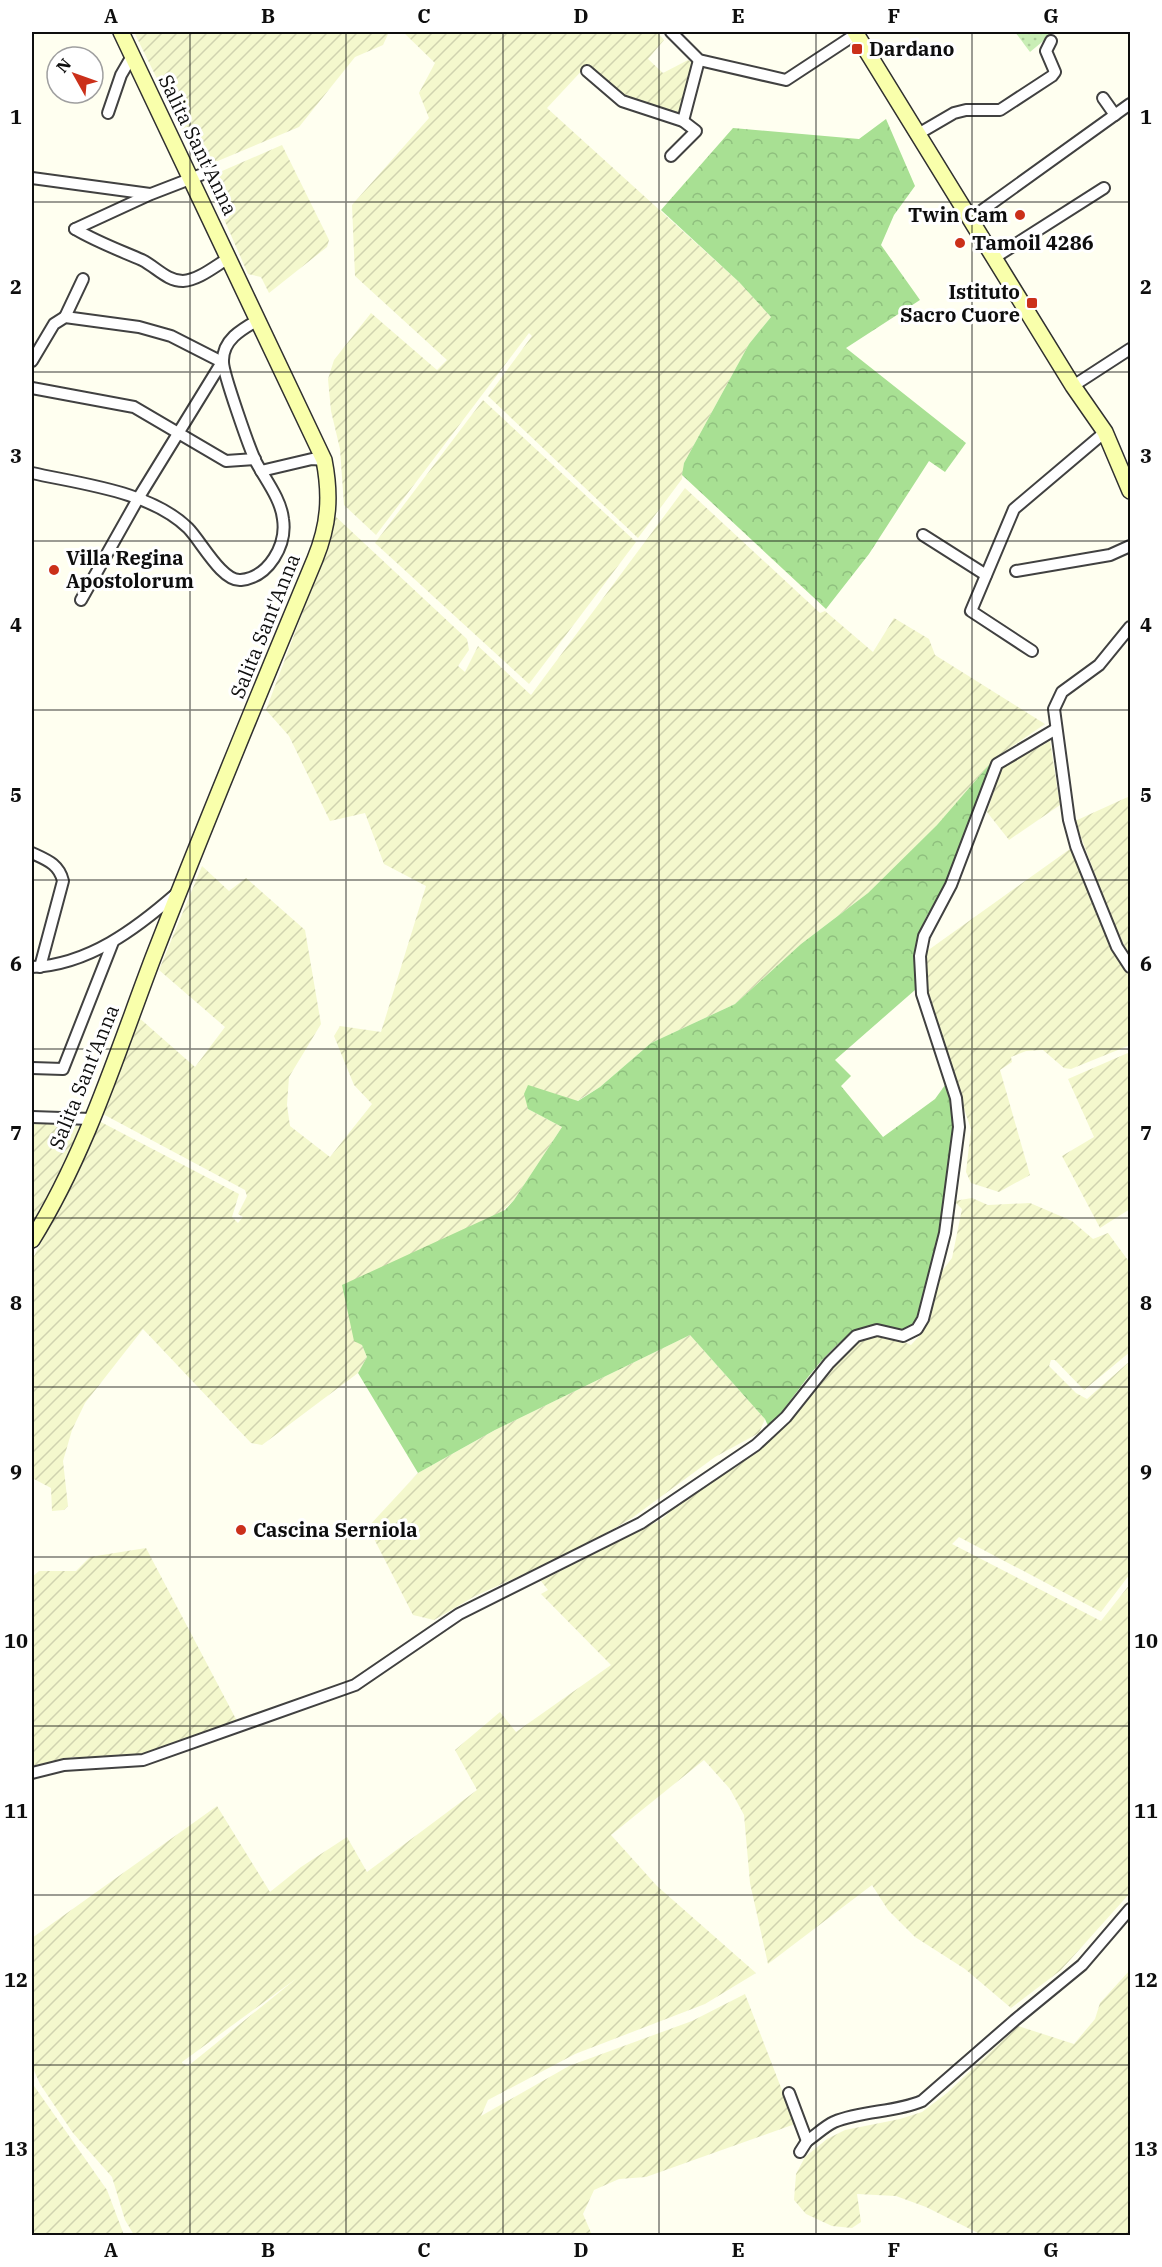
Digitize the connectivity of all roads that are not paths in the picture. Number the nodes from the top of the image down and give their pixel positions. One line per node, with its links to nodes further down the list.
1 (121, 32): 5 (street, Salita Sant'Anna)
2 (671, 32): 6 (street)
3 (855, 33): 6 (street); 13 (street)
4 (1051, 41): 13 (street)
5 (132, 56): 10 (street); 17 (street, Salita Sant'Anna)
6 (699, 60): 12 (street)
7 (587, 71): 12 (street)
8 (1103, 98): 11 (street)
9 (1131, 104): 11 (street)
10 (108, 113)
11 (1115, 115): 20 (street)
12 (683, 121): 14 (street)
13 (918, 134): 20 (street)
14 (671, 156)
15 (208, 172): 17 (street)
16 (32, 177): 19 (street)
17 (191, 180): 19 (street); 21 (street, Salita Sant'Anna)
18 (1104, 188): 22 (street)
19 (151, 194): 21 (street)
20 (970, 219): 22 (street)
21 (229, 258): 25 (street, Salita Sant'Anna)
22 (994, 258): 29 (street)
23 (83, 279): 24 (street)
24 (65, 317): 27 (street); 28 (street)
25 (258, 320): 28 (street); 34 (street, Salita Sant'Anna)
26 (1131, 349): 29 (street)
27 (32, 361)
28 (222, 362): 31 (street); 33 (street)
29 (1073, 386): 32 (street)
30 (32, 388): 31 (street)
31 (179, 431): 33 (street); 38 (street)
32 (1105, 432): 37 (street); 42 (street)
33 (255, 459): 35 (street)
34 (324, 460): 35 (street); 48 (street, Salita Sant'Anna)
35 (261, 471): 38 (street)
36 (32, 472): 38 (street)
37 (1129, 481)
38 (139, 496): 43 (street)
39 (922, 535): 42 (street)
40 (1131, 546): 41 (street)
41 (1016, 571)
42 (986, 575): 45 (street)
43 (81, 600)
44 (1131, 627): 46 (street)
45 (1032, 651)
46 (1056, 729): 51 (street); 56 (street)
47 (32, 853): 50 (street)
48 (179, 891): 49 (street); 54 (street, Salita Sant'Anna)
49 (113, 942): 50 (street); 52 (street)
50 (36, 967)
51 (1131, 967)
52 (32, 1068)
53 (32, 1117): 54 (street)
54 (91, 1119): 55 (street, Salita Sant'Anna)
55 (32, 1240)
56 (32, 1773)
57 (1131, 1909): 59 (street)
58 (789, 2093): 59 (street)
59 (807, 2141): 60 (street)
60 (800, 2152)

